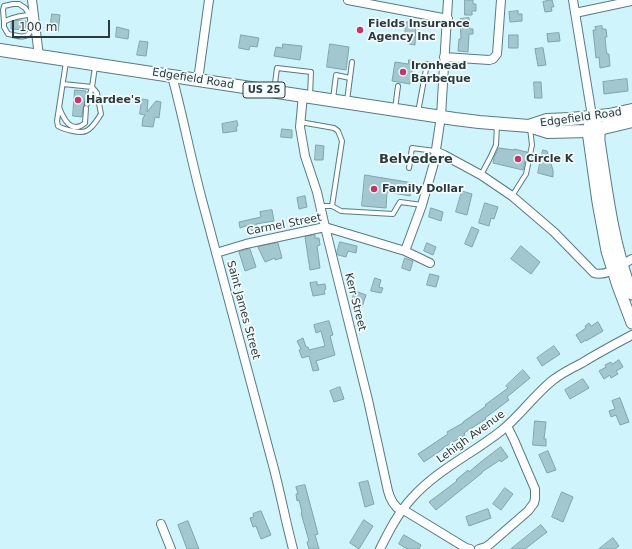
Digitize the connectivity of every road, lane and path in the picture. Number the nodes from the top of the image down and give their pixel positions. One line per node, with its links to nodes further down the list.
1 (32, 0): 9 (street)
2 (209, 0): 21 (street)
3 (348, 0): 10 (street)
4 (448, 0): 10 (street)
5 (501, 0): 14 (street)
6 (573, 0): 8 (street)
7 (632, 1): 8 (street)
8 (575, 13): 34 (street)
9 (32, 14): 11 (lane); 11 (lane); 11 (lane); 13 (street)
10 (448, 19): 14 (street)
11 (4, 22)
12 (0, 50): 13 (main road, Edgefield Road / US 25)
13 (39, 56): 15 (main road, Edgefield Road / US 25)
14 (444, 57): 18 (street)
15 (67, 60): 17 (main road, Edgefield Road / US 25); 22 (lane)
16 (352, 62): 20 (lane)
17 (95, 64): 19 (main road, Edgefield Road / US 25); 24 (lane)
18 (444, 68): 32 (lane); 33 (street)
19 (172, 76): 21 (main road, Edgefield Road / US 25); 49 (street, Saint James Street)
20 (350, 78): 27 (lane); 28 (lane)
21 (198, 80): 25 (main road, Edgefield Road / US 25)
22 (63, 84): 24 (lane); 29 (lane)
23 (398, 86): 30 (lane)
24 (92, 87): 29 (lane); 29 (lane)
25 (273, 91): 26 (main road, Edgefield Road / US 25); 26 (lane)
26 (306, 96): 27 (main road, Edgefield Road / US 25); 36 (street, Kerr Street)
27 (333, 100): 28 (main road, Edgefield Road / US 25)
28 (347, 102): 30 (main road, Edgefield Road / US 25)
29 (59, 107)
30 (395, 109): 32 (main road, Edgefield Road / US 25)
31 (632, 110): 34 (main road, Edgefield Road / US 25)
32 (418, 112): 33 (main road, Edgefield Road / US 25)
33 (441, 116): 37 (main road, Edgefield Road / US 25); 40 (street)
34 (592, 116): 38 (main road, Edgefield Road / US 25); 39 (main road)
35 (632, 121): 39 (main road, Edgefield Road / US 25)
36 (300, 122): 45 (street, Kerr Street); 46 (lane)
37 (497, 123): 38 (main road, Edgefield Road / US 25); 42 (lane)
38 (529, 126): 39 (main road, Edgefield Road / US 25); 43 (lane)
39 (593, 130): 51 (main road)
40 (435, 151): 41 (lane); 42 (street); 44 (street)
41 (409, 168)
42 (481, 175): 43 (street)
43 (512, 196): 51 (street)
44 (422, 204): 46 (lane); 48 (street)
45 (320, 206): 46 (lane); 47 (street, Kerr Street)
46 (332, 206)
47 (325, 227): 48 (street, Carmel Street); 49 (street, Carmel Street); 56 (street, Kerr Street)
48 (405, 251): 50 (street, Carmel Street)
49 (216, 252): 59 (street, Saint James Street)
50 (430, 263)
51 (622, 265): 52 (main road); 53 (main road)
52 (632, 294)
53 (632, 323)
54 (632, 335): 55 (street, Lehigh Avenue)
55 (507, 426): 56 (street, Lehigh Avenue); 62 (street)
56 (402, 510): 60 (street, Lehigh Avenue); 61 (street)
57 (160, 524): 58 (street)
58 (171, 549)
59 (293, 549)
60 (380, 549)
61 (470, 549)
62 (479, 549)

